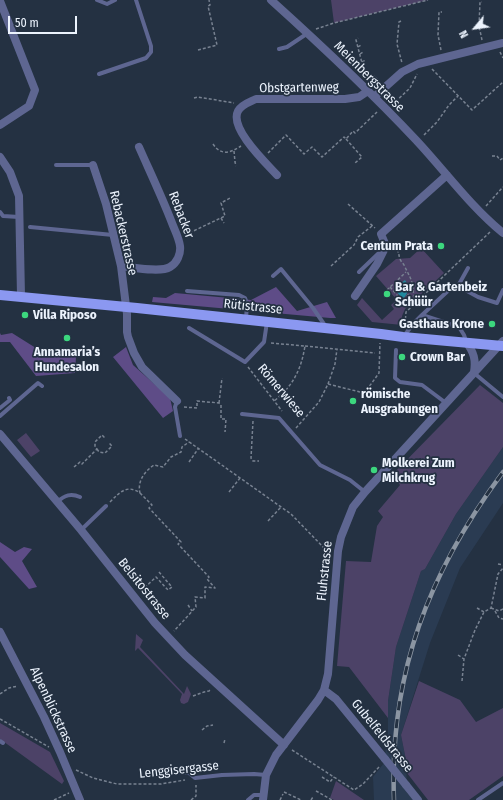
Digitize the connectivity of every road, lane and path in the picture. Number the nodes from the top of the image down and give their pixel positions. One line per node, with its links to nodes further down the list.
1 (0, 0): 45 (street)
2 (97, 0): 3 (lane)
3 (115, 0)
4 (136, 0): 36 (lane)
5 (209, 0): 24 (path)
6 (271, 0): 13 (street, Meienbergstrasse)
7 (428, 0): 13 (path)
8 (482, 2): 22 (path)
9 (442, 12): 27 (path)
10 (401, 21): 11 (path)
11 (398, 30): 12 (path); 16 (path)
12 (402, 30)
13 (309, 34): 23 (lane); 39 (street, Meienbergstrasse)
14 (401, 37): 16 (path)
15 (358, 38): 21 (path)
16 (398, 38): 20 (path)
17 (503, 43): 22 (street)
18 (361, 45): 21 (path)
19 (401, 45): 20 (path)
20 (398, 46): 35 (path)
21 (358, 47): 26 (path)
22 (484, 47): 27 (street)
23 (279, 49)
24 (198, 50)
25 (363, 52): 26 (path)
26 (360, 54): 30 (path)
27 (443, 57): 29 (street)
28 (366, 60): 30 (path)
29 (425, 62): 32 (street); 40 (path)
30 (362, 63): 33 (path); 34 (path)
31 (367, 66): 33 (path)
32 (412, 66): 35 (street); 44 (path)
33 (364, 68): 38 (path)
34 (354, 69)
35 (404, 70): 38 (street)
36 (99, 74)
37 (503, 82): 40 (path)
38 (384, 89): 41 (street)
39 (368, 91): 41 (street, Meienbergstrasse); 43 (street, Obstgartenweg)
40 (458, 96): 46 (path)
41 (374, 97): 44 (street, Meienbergstrasse)
42 (194, 98): 43 (path)
43 (244, 105): 48 (street, Obstgartenweg)
44 (387, 106): 47 (path); 61 (street, Meienbergstrasse)
45 (0, 124)
46 (421, 138)
47 (346, 139): 54 (path); 56 (path)
48 (248, 141): 51 (path); 54 (street, Obstgartenweg)
49 (213, 144): 51 (path)
50 (139, 147): 76 (street, Rebacker)
51 (234, 150): 59 (path)
52 (492, 156): 55 (path)
53 (0, 157): 67 (street)
54 (262, 158): 60 (street, Obstgartenweg)
55 (503, 158)
56 (355, 163)
57 (93, 165): 58 (lane); 75 (street, Rebackerstrasse)
58 (56, 166)
59 (236, 166)
60 (277, 175)
61 (447, 175): 72 (street, Meienbergstrasse); 74 (street)
62 (503, 187): 65 (path)
63 (230, 198): 68 (path)
64 (348, 204): 71 (path)
65 (484, 209)
66 (0, 212): 67 (lane)
67 (20, 216): 92 (street)
68 (221, 218): 69 (path); 76 (path)
69 (224, 224)
70 (30, 226): 75 (lane)
71 (372, 226): 74 (path); 80 (path)
72 (496, 227): 73 (street, Meienbergstrasse); 94 (path)
73 (503, 233)
74 (381, 234): 77 (street)
75 (113, 235): 79 (street, Rebackerstrasse)
76 (178, 239): 79 (street, Rebacker)
77 (386, 246): 83 (lane); 93 (street)
78 (400, 259): 82 (path)
79 (121, 266): 95 (street, Rebackerstrasse)
80 (331, 266)
81 (468, 268): 85 (lane)
82 (406, 271): 86 (path); 88 (path)
83 (359, 272)
84 (273, 276): 100 (lane)
85 (458, 286): 89 (lane); 96 (lane)
86 (390, 287): 87 (path); 88 (path)
87 (387, 290)
88 (413, 290): 94 (path)
89 (503, 290)
90 (188, 291): 97 (lane)
91 (0, 295): 92 (main road, Rütistrasse)
92 (21, 296): 95 (main road, Rütistrasse)
93 (355, 296)
94 (415, 302): 101 (path)
95 (126, 307): 97 (main road, Rütistrasse); 120 (street, Rebackerstrasse)
96 (422, 315): 101 (lane); 104 (lane)
97 (246, 319): 98 (main road, Rütistrasse)
98 (267, 322): 100 (main road, Rütistrasse); 103 (lane, Römerwiese)
99 (189, 328): 110 (lane, Römerwiese)
100 (326, 328): 102 (main road, Rütistrasse)
101 (404, 332): 102 (main road, Rütistrasse); 104 (main road, Rütistrasse)
102 (381, 334): 113 (path)
103 (264, 342): 106 (path); 110 (lane, Römerwiese)
104 (466, 342): 105 (main road, Rütistrasse); 111 (street)
105 (502, 344): 111 (street, Fluhstrasse)
106 (304, 346): 107 (path); 117 (path)
107 (337, 349): 109 (path); 113 (path, Römerwiese)
108 (396, 350): 119 (lane)
109 (375, 353)
110 (245, 362): 117 (path, Römerwiese)
111 (474, 373): 115 (lane); 119 (street, Fluhstrasse)
112 (222, 378): 118 (path)
113 (328, 384): 126 (path, Römerwiese)
114 (42, 386): 125 (lane)
115 (503, 397)
116 (9, 398): 121 (lane)
117 (274, 401): 122 (path, Römerwiese)
118 (219, 403): 120 (path); 127 (path)
119 (447, 403): 140 (street, Fluhstrasse)
120 (176, 404): 129 (lane)
121 (0, 408)
122 (283, 412)
123 (242, 414): 124 (lane)
124 (253, 415): 135 (path); 140 (lane)
125 (0, 416)
126 (296, 428)
127 (225, 432)
128 (0, 434): 143 (street, Belsitostrasse)
129 (180, 436): 131 (path)
130 (105, 438): 134 (path)
131 (189, 442): 133 (path); 141 (path)
132 (109, 443): 134 (path)
133 (198, 448): 136 (path); 138 (path)
134 (97, 449): 137 (path)
135 (258, 461)
136 (189, 462)
137 (74, 467)
138 (240, 478): 139 (path); 147 (path)
139 (229, 492)
140 (365, 492): 174 (street, Fluhstrasse)
141 (140, 493): 145 (path); 146 (path)
142 (80, 497): 143 (lane)
143 (57, 502): 149 (street, Belsitostrasse)
144 (154, 503): 145 (path)
145 (152, 505): 151 (path)
146 (106, 506): 149 (lane)
147 (281, 507): 148 (path); 155 (path)
148 (268, 521)
149 (81, 530): 173 (street, Belsitostrasse)
150 (183, 539): 151 (path)
151 (181, 542): 157 (path)
152 (498, 564): 153 (path)
153 (503, 566): 161 (path)
154 (158, 571): 158 (path)
155 (325, 574)
156 (212, 575): 157 (path)
157 (209, 577): 164 (path)
158 (138, 593)
159 (188, 605): 164 (path)
160 (477, 608): 165 (path)
161 (491, 608): 163 (path); 165 (path)
162 (503, 609): 163 (path)
163 (495, 610): 166 (path)
164 (192, 611): 168 (path)
165 (484, 612): 170 (path)
166 (503, 619)
167 (0, 632): 171 (street, Alpenblickstrasse)
168 (172, 633)
169 (458, 655): 170 (path)
170 (464, 659): 172 (path)
171 (27, 681): 175 (path); 196 (street, Alpenblickstrasse)
172 (462, 681)
173 (217, 688): 176 (path); 182 (street, Belsitostrasse)
174 (324, 690): 182 (street, Fluhstrasse); 184 (street, Gubelfeldstrasse)
175 (0, 694)
176 (193, 696)
177 (0, 719): 183 (path)
178 (213, 725): 179 (path)
179 (202, 730)
180 (225, 739): 181 (path)
181 (224, 743)
182 (286, 746): 187 (street, Fluhstrasse); 189 (path)
183 (52, 750)
184 (385, 759): 189 (path); 202 (street, Gubelfeldstrasse, bridge)
185 (74, 772): 190 (path, Lenggisergasse)
186 (150, 773): 190 (lane)
187 (266, 775): 190 (lane, Lenggisergasse); 194 (street, Fluhstrasse)
188 (322, 777): 189 (path)
189 (334, 777)
190 (195, 778): 197 (path)
191 (503, 783): 203 (lane)
192 (316, 791): 201 (path)
193 (65, 795): 195 (path)
194 (263, 798): 198 (lane)
195 (54, 800)
196 (80, 800)
197 (191, 800)
198 (248, 800)
199 (280, 800): 200 (path)
200 (301, 800)
201 (332, 800)
202 (418, 800)
203 (478, 800)

